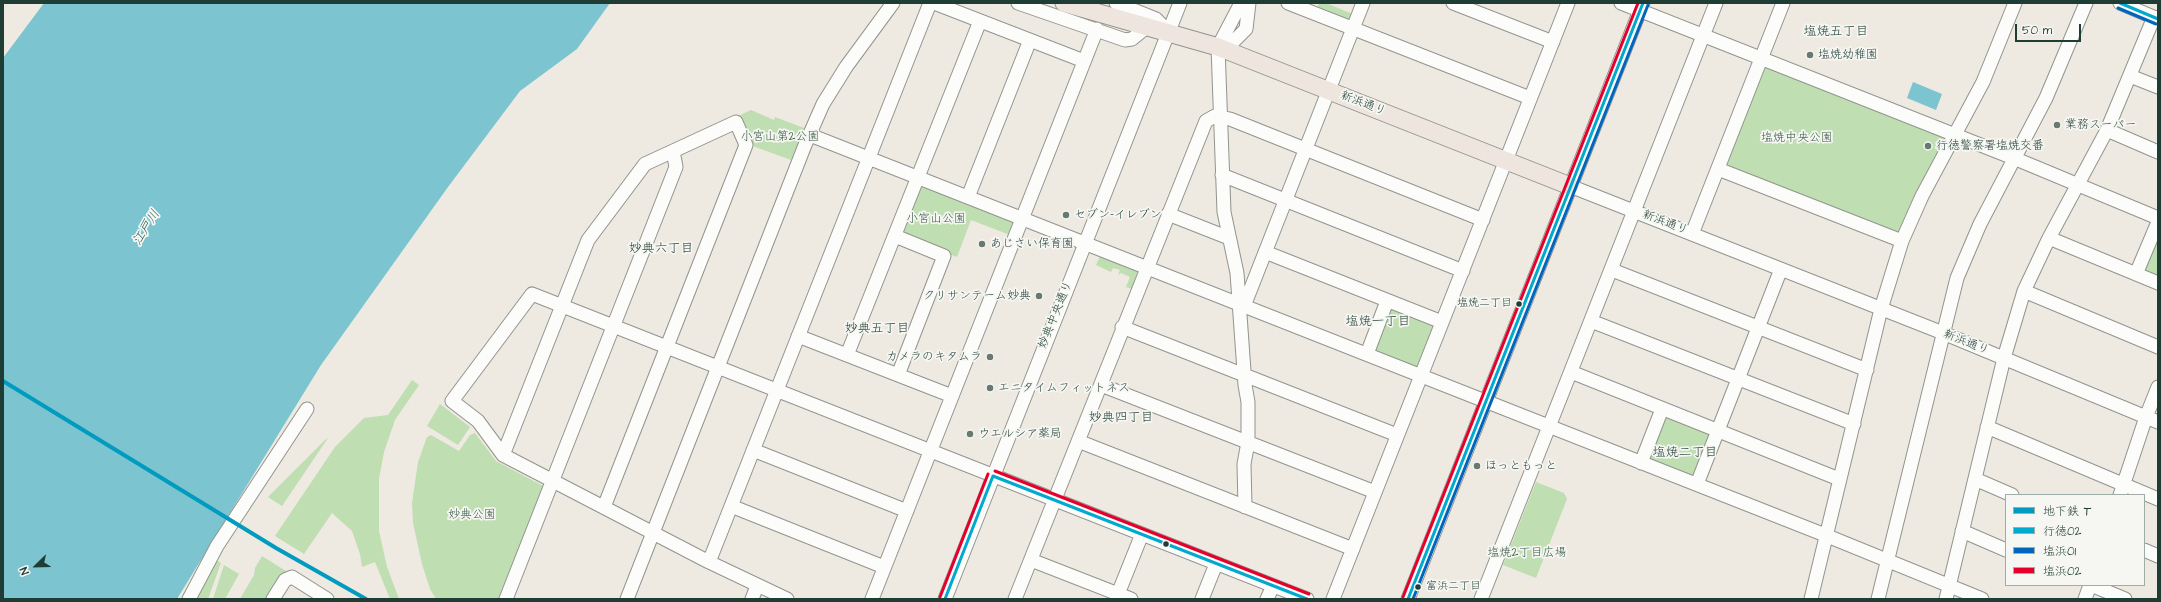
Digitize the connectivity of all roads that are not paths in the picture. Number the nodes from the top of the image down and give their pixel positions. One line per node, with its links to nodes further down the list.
1 (893, 3): 40 (street)
2 (930, 3): 44 (street)
3 (934, 3): 22 (street)
4 (1018, 3): 25 (street)
5 (1064, 3): 23 (main road, 新浜通り)
6 (1116, 3): 26 (street)
7 (1180, 3): 26 (street, 妙典中央通り)
8 (1241, 3): 30 (street)
9 (1249, 3): 30 (street)
10 (1288, 3): 24 (street)
11 (1363, 3): 24 (street)
12 (1454, 3): 29 (street)
13 (1568, 3): 29 (street)
14 (1621, 3): 20 (street)
15 (1716, 3): 27 (street)
16 (1783, 3): 31 (street)
17 (2015, 3): 39 (street)
18 (2086, 3): 45 (street)
19 (2120, 3): 21 (street)
20 (1641, 7): 27 (street); 51 (street)
21 (2156, 18): 33 (street)
22 (980, 20): 28 (street); 49 (street)
23 (1148, 26): 25 (street); 26 (main road, 新浜通り)
24 (1353, 28): 35 (street); 36 (street)
25 (1097, 29): 32 (street)
26 (1168, 32): 30 (main road, 新浜通り); 65 (street, 妙典中央通り)
27 (1704, 36): 31 (street); 54 (street)
28 (1030, 40): 32 (street); 52 (street)
29 (1553, 42): 36 (street)
30 (1225, 45): 35 (main road, 新浜通り); 37 (street)
31 (1761, 58): 39 (street); 47 (street)
32 (1084, 61): 56 (street)
33 (2130, 76): 34 (street); 38 (street)
34 (2158, 87)
35 (1328, 91): 41 (street); 46 (main road, 新浜通り)
36 (1530, 98): 46 (street)
37 (1219, 116): 41 (street); 48 (street); 55 (street)
38 (2107, 130): 43 (street); 50 (street)
39 (1954, 134): 45 (street); 64 (street)
40 (810, 135): 44 (street); 90 (street)
41 (1305, 149): 53 (street); 58 (street)
42 (673, 151): 75 (street); 80 (street); 85 (street)
43 (2158, 152)
44 (868, 157): 49 (street); 84 (street)
45 (2016, 158): 50 (street); 83 (street)
46 (1506, 161): 51 (main road, 新浜通り); 58 (street)
47 (1718, 170): 60 (street); 64 (street)
48 (1222, 175): 53 (street); 62 (street)
49 (918, 177): 52 (street); 61 (street)
50 (2077, 184): 57 (street); 63 (street)
51 (1570, 186): 54 (street, 新浜通り); 101 (street)
52 (968, 197): 56 (street)
53 (1285, 201): 66 (street); 70 (street)
54 (1635, 212): 60 (street, 新浜通り); 69 (street)
55 (1168, 214): 62 (street); 67 (street)
56 (1022, 218): 65 (street); 100 (street)
57 (2158, 218)
58 (1483, 220): 70 (street)
59 (2158, 222): 71 (street)
60 (1692, 234): 68 (street, 新浜通り)
61 (895, 236): 88 (street); 93 (street)
62 (1229, 238): 76 (street)
63 (2049, 238): 71 (street); 73 (street)
64 (1902, 241): 77 (street)
65 (1085, 243): 67 (street); 117 (street, 妙典中央通り)
66 (1265, 252): 74 (street); 76 (street)
67 (1146, 266): 76 (street); 81 (street)
68 (1781, 269): 77 (street, 新浜通り); 82 (street)
69 (1612, 270): 78 (street); 82 (street)
70 (1463, 271): 79 (street)
71 (2136, 274): 72 (street)
72 (2158, 283)
73 (2024, 291): 86 (street); 89 (street)
74 (1387, 301): 79 (street); 87 (street)
75 (562, 305): 80 (street); 115 (street); 115 (street)
76 (1242, 305): 87 (street); 94 (street)
77 (1881, 309): 83 (street, 新浜通り); 91 (street)
78 (1591, 321): 92 (street); 96 (street)
79 (1442, 322): 95 (street)
80 (614, 326): 85 (street); 120 (street)
81 (1122, 327): 94 (street); 97 (street)
82 (1758, 328): 91 (street); 96 (street)
83 (1942, 333): 89 (street, 新浜通り); 142 (street)
84 (798, 336): 88 (street); 99 (street)
85 (667, 346): 90 (street); 130 (street)
86 (2158, 347)
87 (1367, 354): 95 (street)
88 (847, 355): 93 (street)
89 (2004, 358): 104 (street, 新浜通り); 108 (street)
90 (718, 367): 99 (street); 134 (street)
91 (1867, 370): 106 (street)
92 (1571, 372): 103 (street); 107 (street)
93 (898, 375): 100 (street)
94 (1245, 375): 110 (street); 112 (street)
95 (1421, 376): 101 (street); 110 (street)
96 (1738, 379): 106 (street); 109 (street)
97 (1101, 385): 111 (street); 112 (street)
98 (2158, 387): 104 (street)
99 (777, 390): 113 (street); 114 (street)
100 (952, 396): 114 (street)
101 (1485, 401): 107 (street); 167 (street)
102 (307, 408): 152 (street)
103 (1662, 409): 109 (street); 116 (street)
104 (2146, 417): 105 (street, 新浜通り); 122 (street)
105 (2158, 422)
106 (1854, 424): 118 (street)
107 (1549, 426): 116 (street); 168 (street)
108 (1987, 427): 119 (street); 122 (street)
109 (1717, 430): 118 (street); 121 (street)
110 (1397, 435): 123 (street)
111 (1078, 441): 128 (street); 131 (street)
112 (1248, 442): 123 (street); 131 (street)
113 (753, 450): 129 (street); 132 (street)
114 (930, 451): 117 (street); 132 (street)
115 (503, 455): 120 (street)
116 (1641, 463): 121 (street)
117 (993, 476): 128 (street); 160 (street, 妙典中央通り)
118 (1840, 479): 136 (street)
119 (1974, 479): 124 (street); 133 (street)
120 (553, 480): 130 (street); 155 (street)
121 (1697, 484): 136 (street)
122 (2121, 490): 125 (street)
123 (1375, 492): 137 (street)
124 (2010, 494)
125 (2137, 494)
126 (2145, 496): 127 (street)
127 (2158, 499)
128 (1055, 500): 135 (street); 141 (street)
129 (731, 506): 143 (street); 145 (street)
130 (604, 507): 134 (street)
131 (1245, 507): 137 (street)
132 (907, 511): 145 (street)
133 (1962, 531): 138 (street); 146 (street)
134 (653, 532): 143 (street); 156 (street)
135 (1142, 534): 144 (street); 151 (street)
136 (1826, 535): 142 (street); 169 (street)
137 (1353, 549): 166 (street)
138 (2005, 550)
139 (2145, 550): 140 (street)
140 (2158, 556)
141 (1031, 560): 151 (street); 161 (street)
142 (1888, 560): 146 (street); 170 (street)
143 (709, 562): 147 (street)
144 (1216, 564): 148 (street); 163 (street)
145 (884, 567): 159 (street)
146 (1949, 585): 171 (street); 172 (street)
147 (757, 586): 157 (street); 158 (street)
148 (1272, 586): 164 (street); 165 (street)
149 (2090, 586): 173 (street)
150 (2092, 586): 174 (street)
151 (1118, 594): 162 (street)
152 (188, 599)
153 (273, 599): 154 (street)
154 (327, 599)
155 (506, 599)
156 (627, 599)
157 (752, 599)
158 (787, 599)
159 (872, 599)
160 (945, 599)
161 (1015, 599)
162 (1131, 599)
163 (1202, 599)
164 (1267, 599)
165 (1306, 599)
166 (1333, 599)
167 (1408, 599)
168 (1481, 599)
169 (1811, 599)
170 (1878, 599)
171 (1946, 599)
172 (1982, 599)
173 (2085, 599)
174 (2125, 599)

